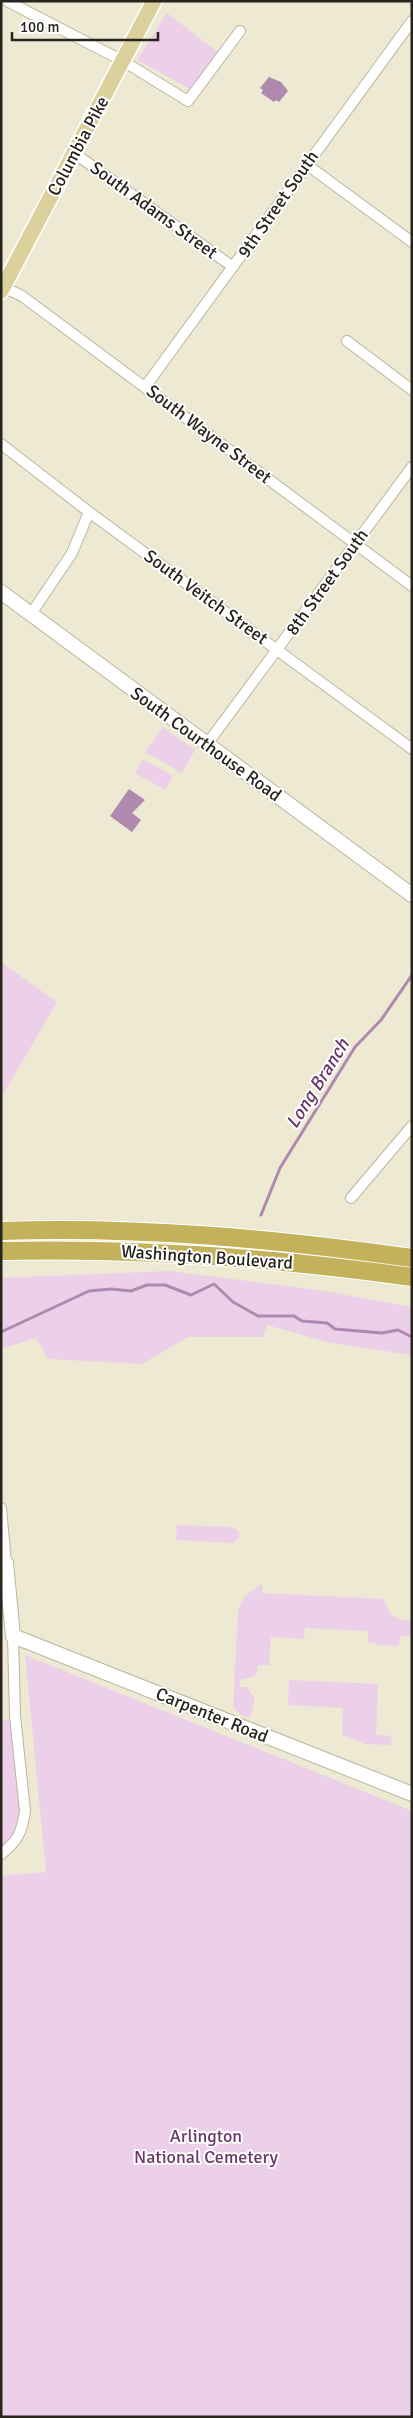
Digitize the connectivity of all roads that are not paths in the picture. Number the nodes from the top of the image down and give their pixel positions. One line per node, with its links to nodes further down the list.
1 (7, 1): 5 (street)
2 (154, 1): 5 (main road, Columbia Pike)
3 (412, 21): 7 (street, 9th Street South)
4 (240, 31): 5 (street)
5 (123, 62): 6 (main road, Columbia Pike)
6 (74, 153): 9 (street, South Adams Street); 10 (main road, Columbia Pike)
7 (306, 164): 8 (street); 9 (street, 9th Street South)
8 (412, 242)
9 (233, 267): 12 (street, 9th Street South)
10 (2, 289): 12 (street, South Wayne Street)
11 (347, 341): 13 (street)
12 (145, 387): 17 (street, South Wayne Street)
13 (412, 390)
14 (1, 444): 16 (street, South Veitch Street)
15 (412, 467): 17 (street, 8th Street South)
16 (89, 512): 20 (street); 21 (street, South Veitch Street)
17 (355, 544): 18 (street, South Wayne Street); 21 (street, 8th Street South)
18 (412, 586)
19 (1, 592): 20 (street, South Courthouse Road)
20 (31, 614): 22 (street, South Courthouse Road)
21 (278, 650): 22 (street, 8th Street South); 23 (street, South Veitch Street)
22 (207, 744): 24 (street, South Courthouse Road)
23 (412, 749)
24 (412, 895)
25 (412, 1126): 26 (street)
26 (351, 1198)
27 (3, 1231): 29 (highway, Washington Boulevard)
28 (1, 1251): 30 (highway, Washington Boulevard)
29 (412, 1258)
30 (391, 1274): 31 (highway, Washington Boulevard); 32 (highway)
31 (412, 1277)
32 (412, 1282)
33 (1, 1508): 34 (street)
34 (4, 1562): 35 (street)
35 (13, 1636): 36 (street, Carpenter Road); 37 (street)
36 (412, 1794)
37 (1, 1854)

